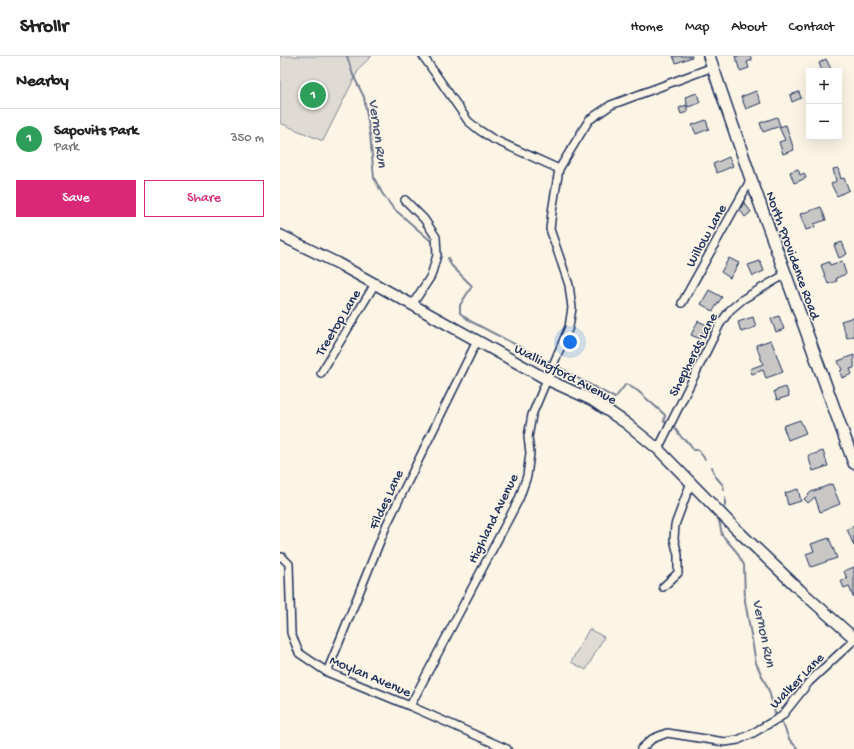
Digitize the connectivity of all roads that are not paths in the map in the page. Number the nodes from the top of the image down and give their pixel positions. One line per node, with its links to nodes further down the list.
1 (424, 56): 4 (street)
2 (709, 56): 3 (main road, North Providence Road)
3 (713, 67): 4 (street, Highland Avenue); 5 (main road, North Providence Road)
4 (559, 169): 14 (street, Highland Avenue)
5 (751, 179): 8 (main road, North Providence Road); 10 (street, Willow Lane)
6 (405, 200): 11 (street)
7 (280, 235): 9 (street, Wallingford Avenue)
8 (786, 274): 15 (street, Shepherds Lane); 16 (main road, North Providence Road)
9 (375, 284): 11 (street, Wallingford Avenue); 13 (street, Treetop Lane)
10 (682, 303)
11 (412, 305): 12 (street, Wallingford Avenue)
12 (477, 341): 14 (street, Wallingford Avenue); 21 (street, Fildes Lane)
13 (321, 373)
14 (548, 380): 15 (street, Wallingford Avenue); 22 (street, Highland Avenue)
15 (658, 449): 17 (street, Wallingford Avenue)
16 (854, 463)
17 (691, 482): 19 (street); 20 (street, Wallingford Avenue)
18 (280, 557): 21 (street, Moylan Avenue)
19 (663, 586)
20 (854, 639): 24 (street, Walker Lane)
21 (327, 672): 22 (street, Moylan Avenue)
22 (410, 706): 23 (street, Moylan Avenue)
23 (507, 749)
24 (641, 749)

